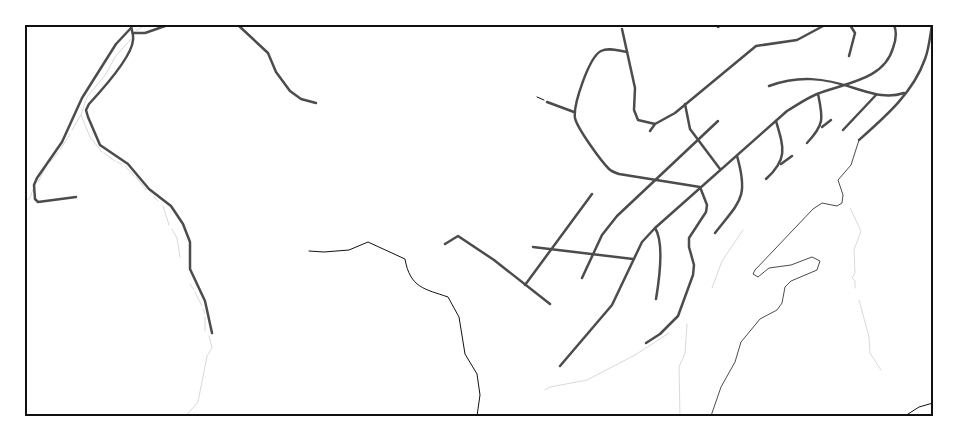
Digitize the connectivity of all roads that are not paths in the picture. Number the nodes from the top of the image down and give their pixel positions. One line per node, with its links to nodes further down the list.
1 (168, 25): 9 (street)
2 (238, 25): 10 (street)
3 (825, 25): 21 (street)
4 (850, 25): 13 (street)
5 (894, 25): 14 (street)
6 (932, 25): 16 (street)
7 (131, 27): 9 (street); 41 (street)
8 (622, 30): 12 (street)
9 (133, 33): 53 (street)
10 (260, 44): 11 (street); 20 (street)
11 (260, 51)
12 (627, 52): 22 (street); 26 (street)
13 (849, 56)
14 (845, 85): 15 (street); 17 (street); 18 (street)
15 (769, 86)
16 (906, 92): 18 (street); 30 (street)
17 (818, 94): 25 (street); 27 (street)
18 (876, 94): 28 (street)
19 (547, 102): 22 (street)
20 (316, 103)
21 (685, 104): 26 (street); 31 (street)
22 (574, 112): 37 (street)
23 (831, 120): 27 (street)
24 (718, 121): 31 (street)
25 (776, 121): 33 (street); 35 (street)
26 (655, 124): 29 (street)
27 (821, 128): 32 (street)
28 (843, 130)
29 (650, 131)
30 (859, 140): 56 (lane)
31 (698, 141): 36 (street); 37 (street)
32 (807, 143)
33 (737, 156): 36 (street); 43 (street)
34 (792, 156): 35 (street)
35 (780, 165): 38 (street)
36 (720, 169): 39 (street)
37 (656, 179): 39 (street); 47 (street)
38 (766, 179)
39 (700, 187): 42 (street); 54 (street)
40 (592, 194): 46 (street)
41 (76, 197)
42 (656, 228): 48 (street); 51 (street)
43 (715, 233)
44 (445, 244): 50 (street)
45 (533, 247): 46 (street)
46 (552, 249): 47 (street); 50 (street)
47 (592, 254): 48 (street); 49 (street)
48 (634, 260): 55 (street)
49 (582, 278)
50 (525, 285): 52 (street)
51 (656, 299)
52 (550, 304)
53 (212, 333)
54 (646, 343)
55 (560, 366)
56 (711, 416)

